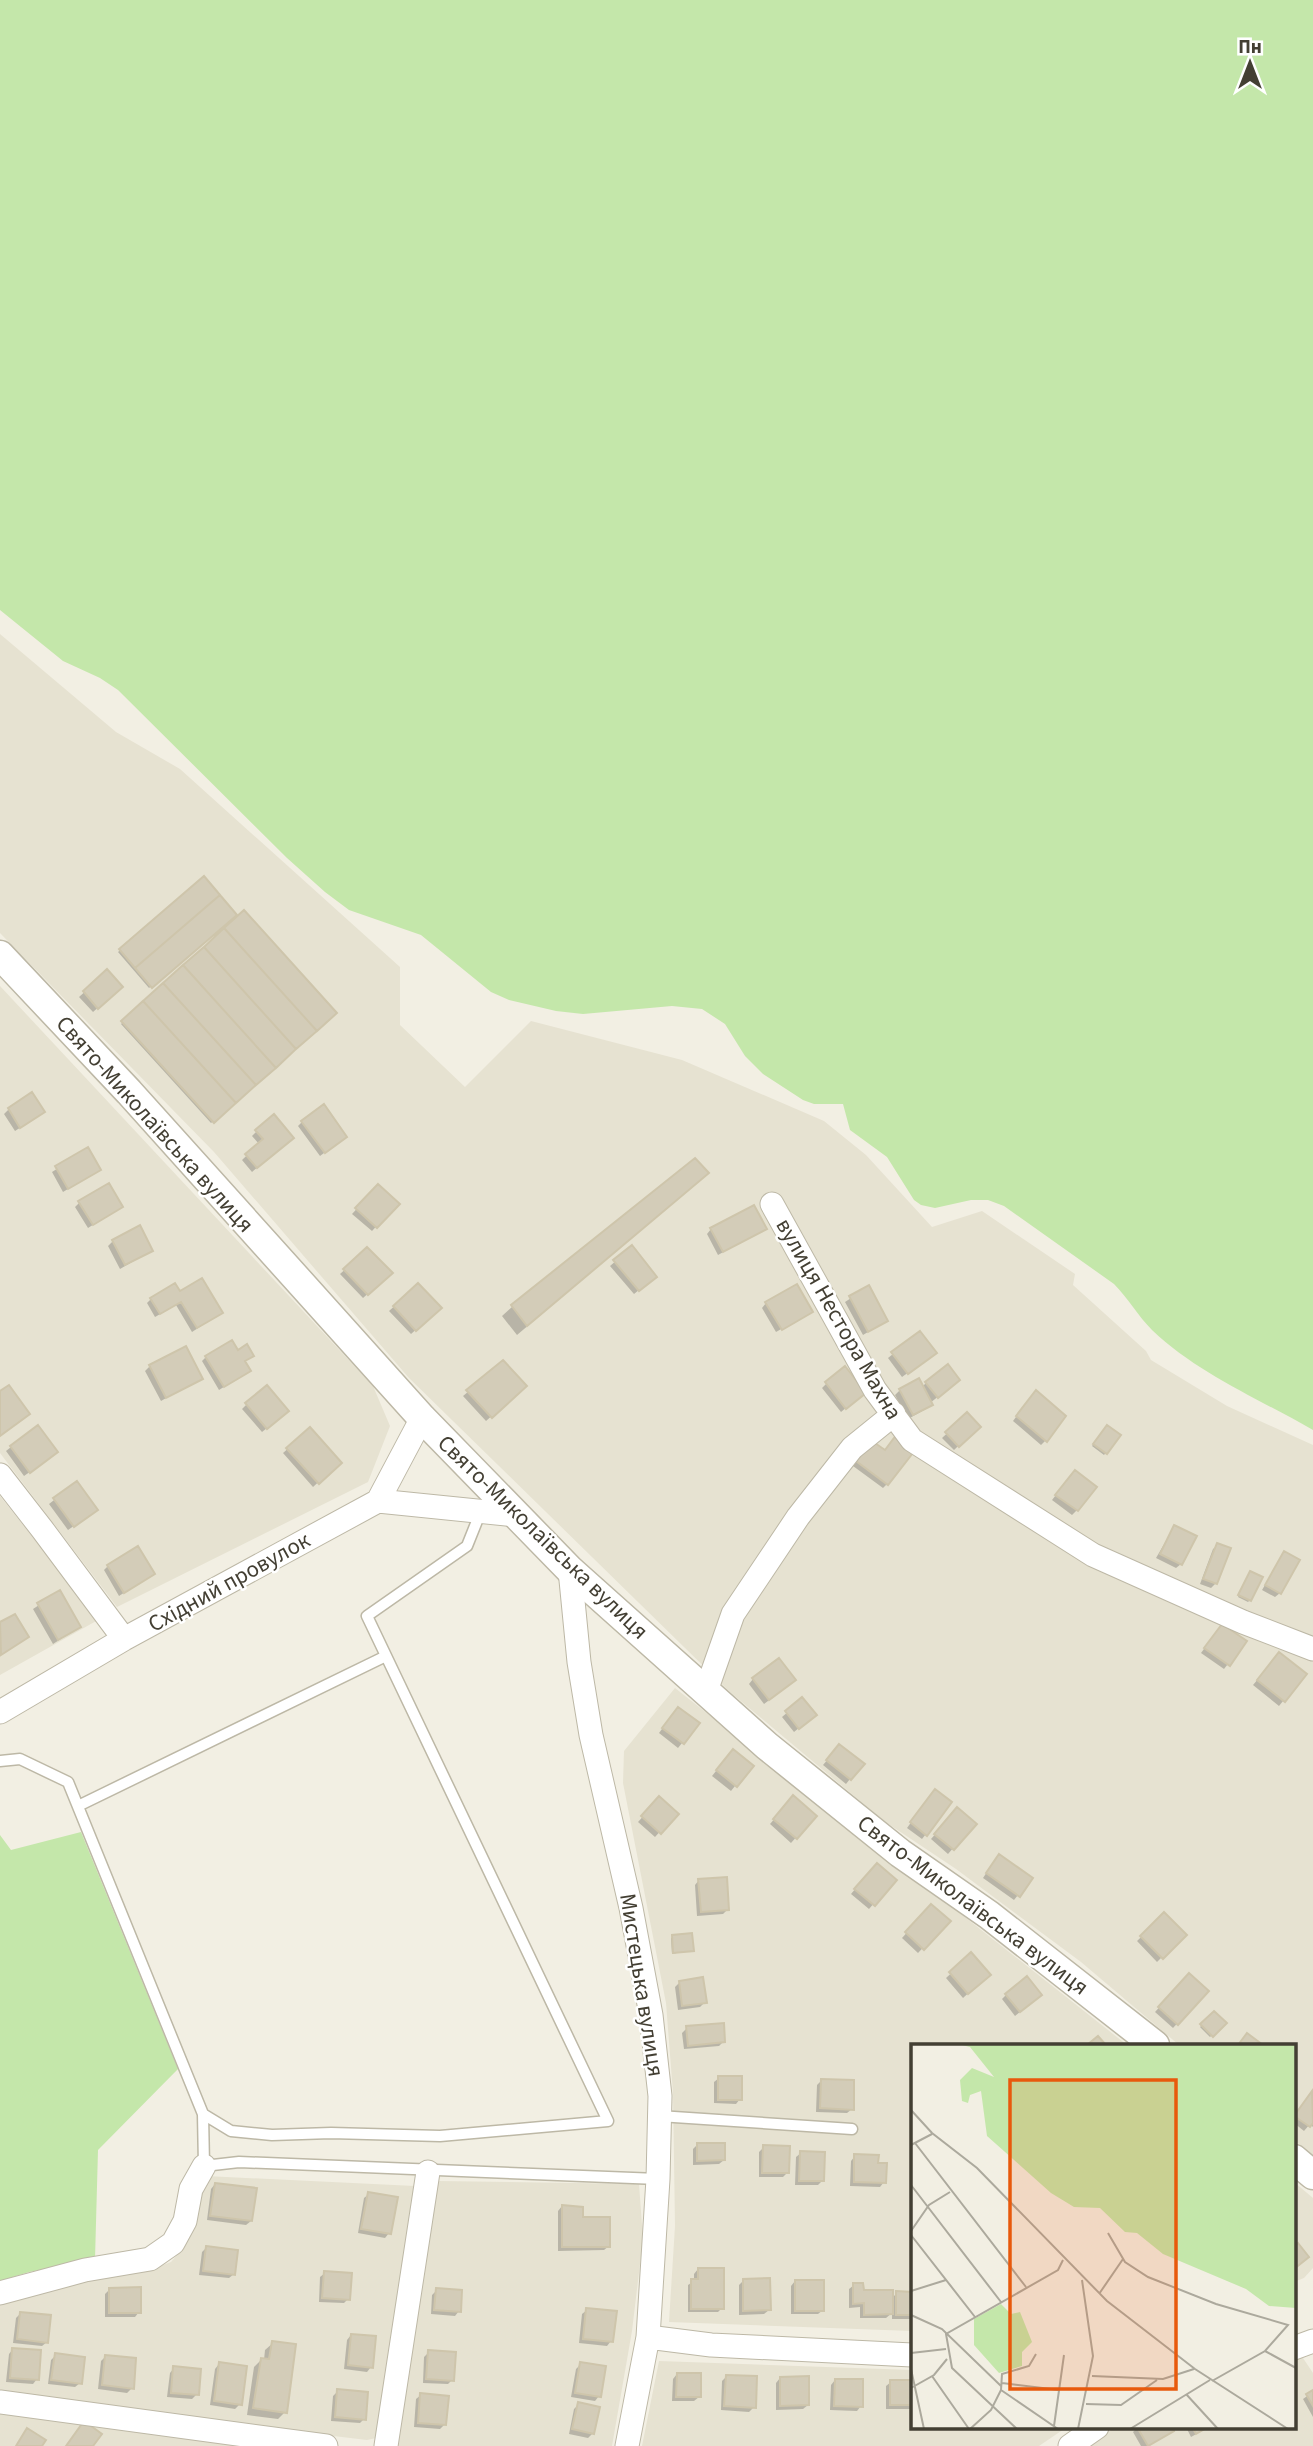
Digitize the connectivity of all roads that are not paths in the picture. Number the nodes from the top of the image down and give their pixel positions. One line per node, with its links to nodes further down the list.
1 (0, 955): 4 (street, Свято-Миколаївська вулиця)
2 (772, 1204): 3 (street, вулиця Нестора Махна)
3 (894, 1415): 11 (street, вулиця Нестора Махна); 13 (street)
4 (422, 1418): 6 (street); 8 (street, Свято-Миколаївська вулиця)
5 (0, 1475): 10 (street)
6 (378, 1500): 7 (street); 10 (street, Східний провулок)
7 (481, 1511): 8 (street); 12 (lane)
8 (516, 1515): 9 (street, Свято-Миколаївська вулиця)
9 (570, 1570): 13 (street, Свято-Миколаївська вулиця); 19 (street, Мистецька вулиця)
10 (124, 1639): 14 (street, Східний провулок)
11 (1313, 1649)
12 (386, 1656): 16 (lane); 18 (lane)
13 (706, 1691): 17 (street, Свято-Миколаївська вулиця)
14 (0, 1712)
15 (0, 1761): 16 (lane)
16 (78, 1806): 18 (lane)
17 (1154, 2044)
18 (203, 2114): 22 (lane)
19 (659, 2116): 20 (lane); 25 (street, Мистецька вулиця)
20 (852, 2129)
21 (1296, 2161): 24 (street)
22 (204, 2166): 23 (lane); 26 (street)
23 (428, 2172): 25 (lane); 34 (street)
24 (1313, 2175)
25 (658, 2179): 27 (street, Мистецька вулиця)
26 (0, 2293)
27 (648, 2337): 30 (street); 35 (street, Мистецька вулиця)
28 (1313, 2341): 29 (street)
29 (1296, 2347)
30 (911, 2355)
31 (0, 2402): 33 (street)
32 (1096, 2428): 36 (street)
33 (326, 2446)
34 (386, 2446)
35 (627, 2446)
36 (1070, 2446)

